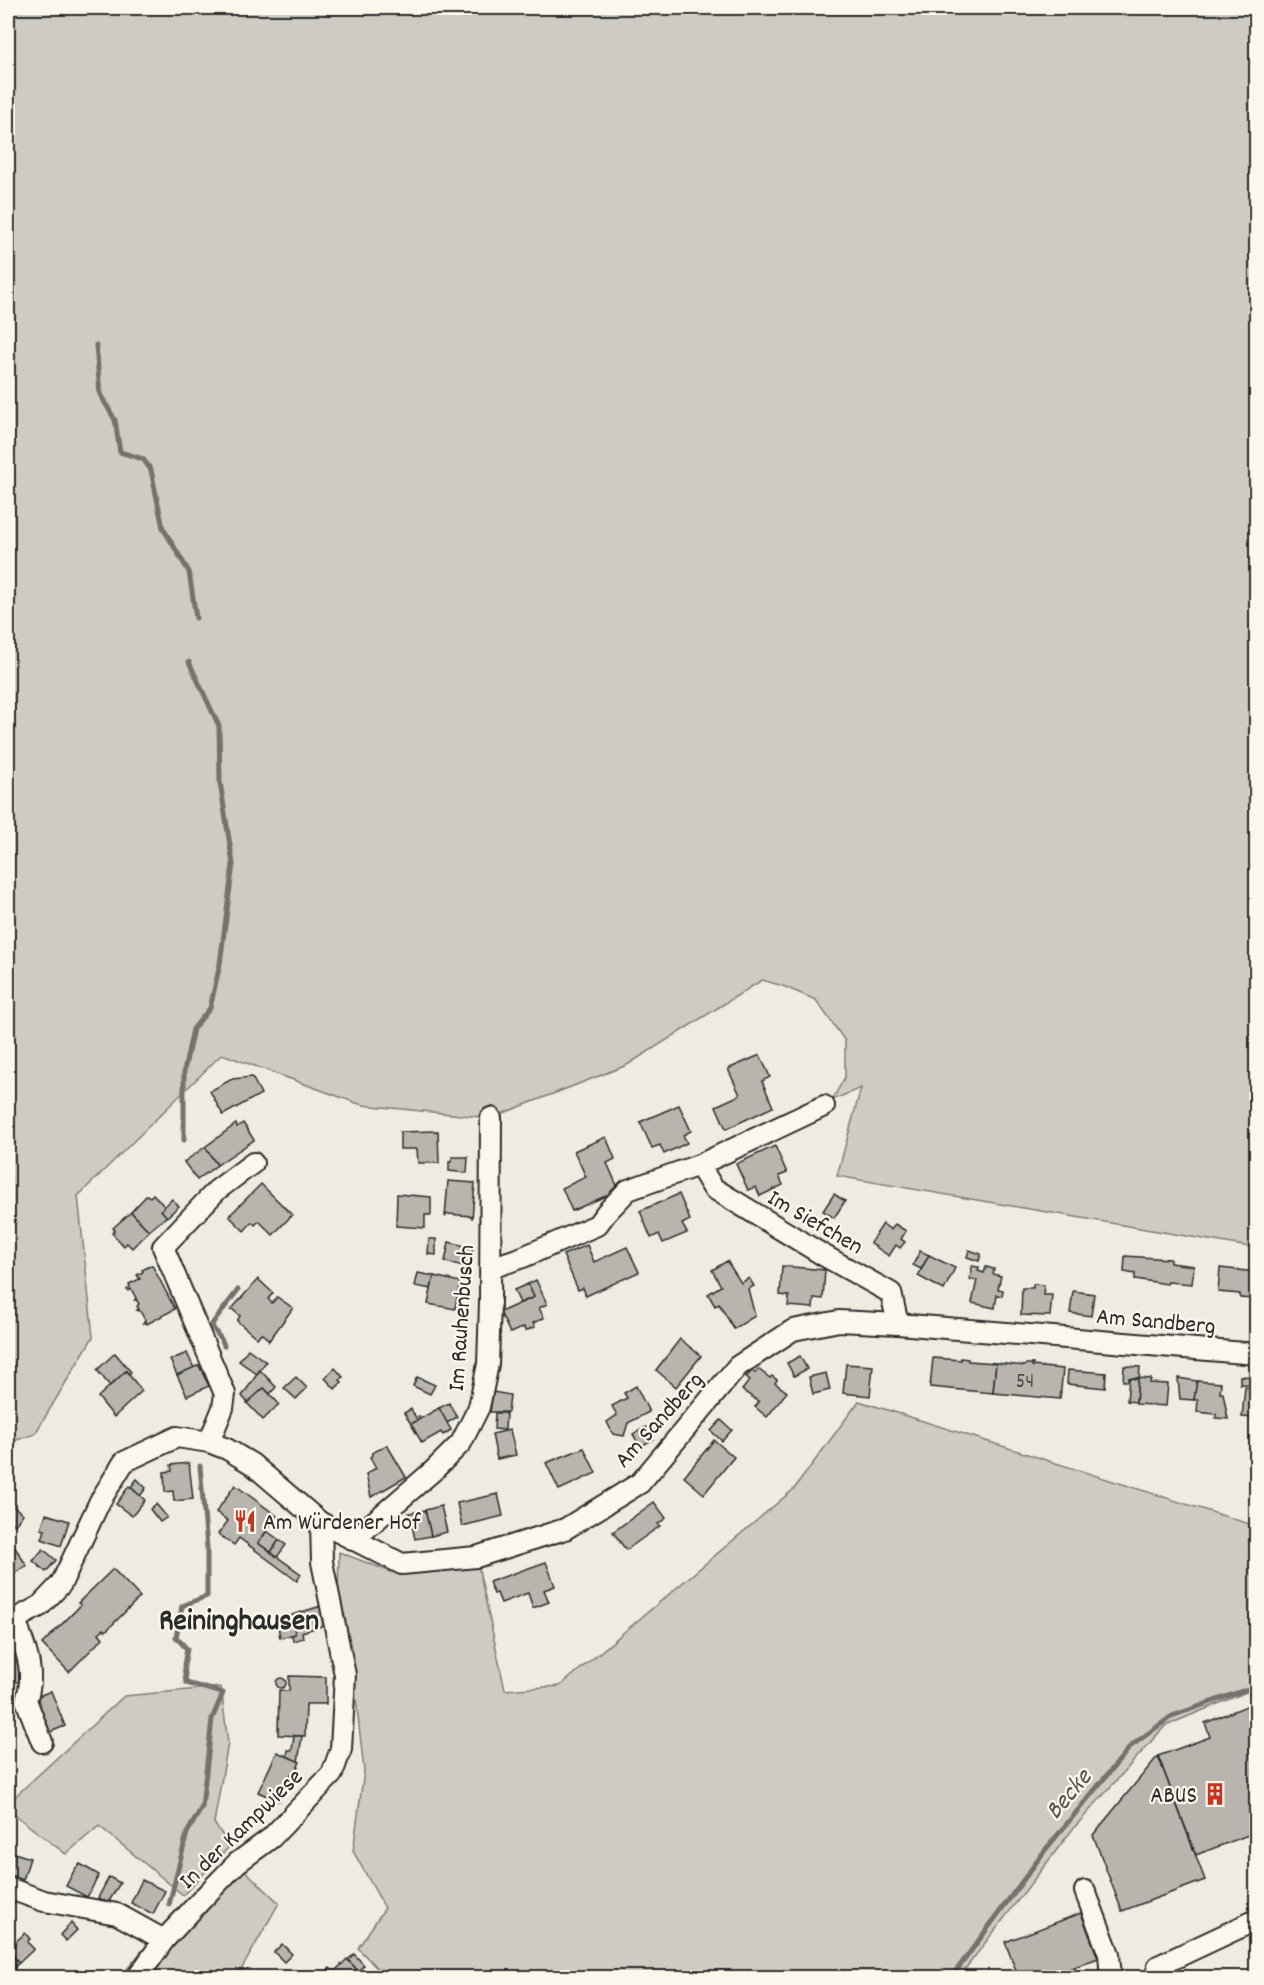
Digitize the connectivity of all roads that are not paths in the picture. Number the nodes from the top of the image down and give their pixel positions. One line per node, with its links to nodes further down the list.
1 (824, 1106): 4 (street)
2 (491, 1118): 5 (street, Im Rauhenbusch)
3 (253, 1163): 8 (street)
4 (699, 1165): 5 (street); 6 (street, Im Siefchen)
5 (491, 1268): 10 (street, Im Rauhenbusch)
6 (898, 1324): 7 (street, Am Sandberg); 10 (street, Am Sandberg)
7 (1257, 1354)
8 (209, 1442): 9 (street, Am Sandberg); 11 (street, Am Sandberg)
9 (321, 1522): 10 (street, Am Sandberg); 16 (street, In der Kampwiese)
10 (353, 1540)
11 (11, 1621): 12 (street)
12 (42, 1742)
13 (8, 1888): 16 (street)
14 (1084, 1891): 19 (street)
15 (1257, 1920): 17 (street)
16 (164, 1940): 18 (street, In der Kampwiese)
17 (1158, 1966)
18 (137, 1977)
19 (1111, 1977)

